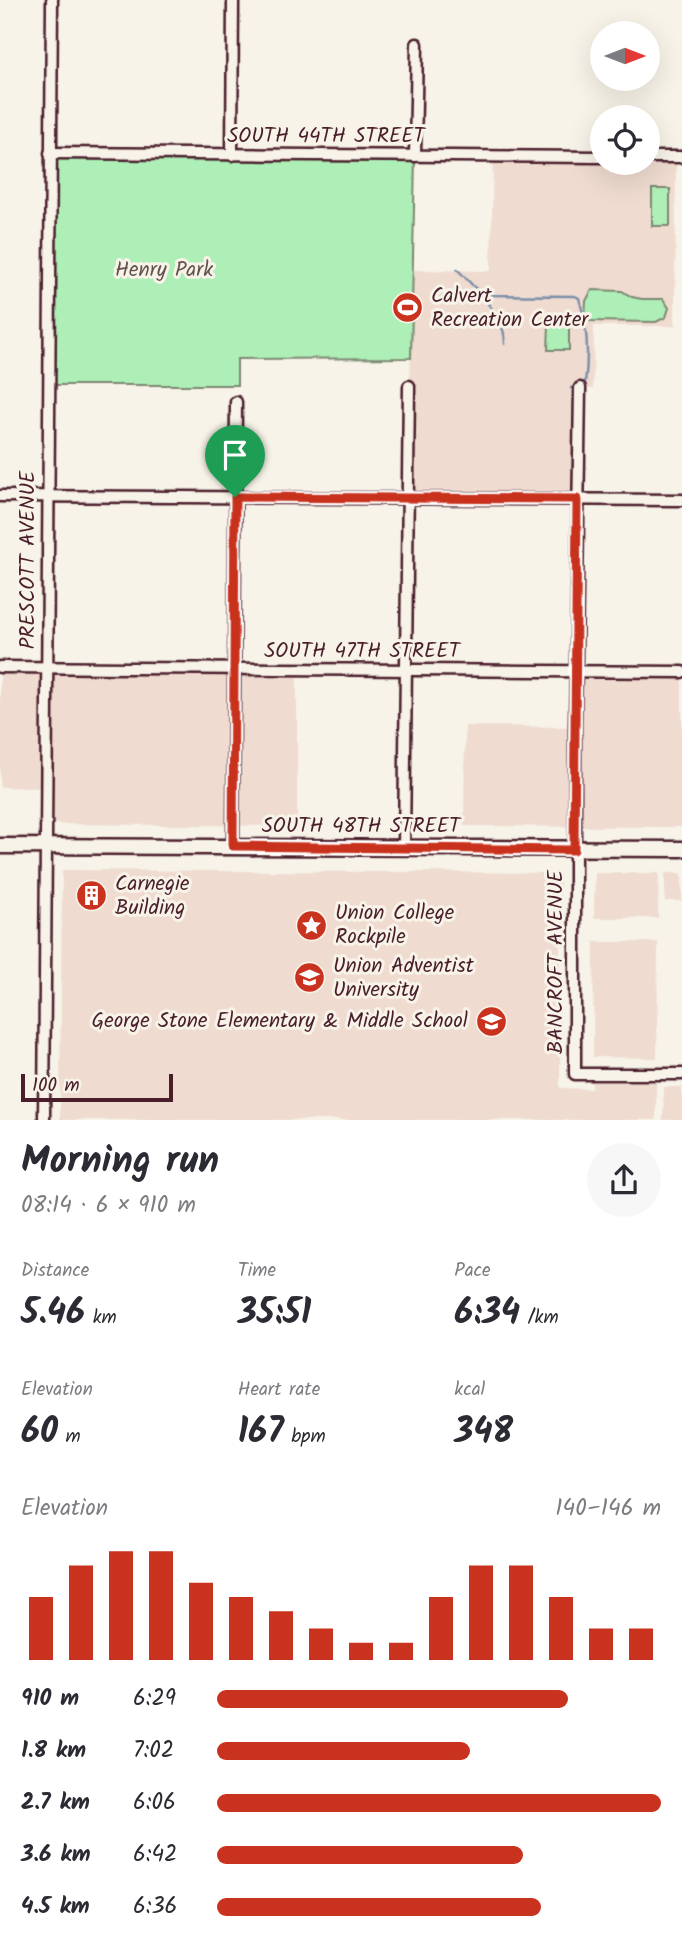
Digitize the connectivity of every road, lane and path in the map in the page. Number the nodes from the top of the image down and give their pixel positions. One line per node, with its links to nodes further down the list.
1 (52, 0): 4 (street, PRESCOTT AVENUE)
2 (233, 0): 5 (street)
3 (417, 44): 6 (street)
4 (50, 153): 5 (street, SOUTH 44TH STREET); 14 (street, PRESCOTT AVENUE)
5 (232, 155): 6 (street, SOUTH 44TH STREET)
6 (415, 156): 7 (street, SOUTH 44TH STREET)
7 (590, 157)
8 (660, 157): 9 (street)
9 (682, 157)
10 (409, 386): 16 (street)
11 (580, 388): 17 (street, BANCROFT AVENUE)
12 (236, 402): 15 (street)
13 (0, 496): 14 (street)
14 (48, 496): 15 (street); 20 (street, PRESCOTT AVENUE)
15 (235, 497): 16 (street); 21 (street)
16 (407, 498): 17 (street); 22 (street)
17 (577, 499): 18 (street); 23 (street, BANCROFT AVENUE)
18 (682, 500)
19 (0, 667): 20 (street, SOUTH 47TH STREET)
20 (47, 667): 21 (street, SOUTH 47TH STREET); 26 (street, PRESCOTT AVENUE)
21 (234, 669): 22 (street, SOUTH 47TH STREET); 27 (street)
22 (406, 670): 23 (street, SOUTH 47TH STREET); 28 (street)
23 (575, 671): 24 (street, SOUTH 47TH STREET); 29 (street, BANCROFT AVENUE)
24 (682, 672)
25 (0, 846): 26 (main road, SOUTH 48TH STREET)
26 (46, 846): 27 (main road, SOUTH 48TH STREET); 32 (street, PRESCOTT AVENUE)
27 (233, 846): 28 (main road, SOUTH 48TH STREET)
28 (404, 848): 29 (main road, SOUTH 48TH STREET)
29 (574, 850): 30 (main road, SOUTH 48TH STREET); 31 (street, BANCROFT AVENUE)
30 (681, 850)
31 (682, 1074)
32 (44, 1120)

